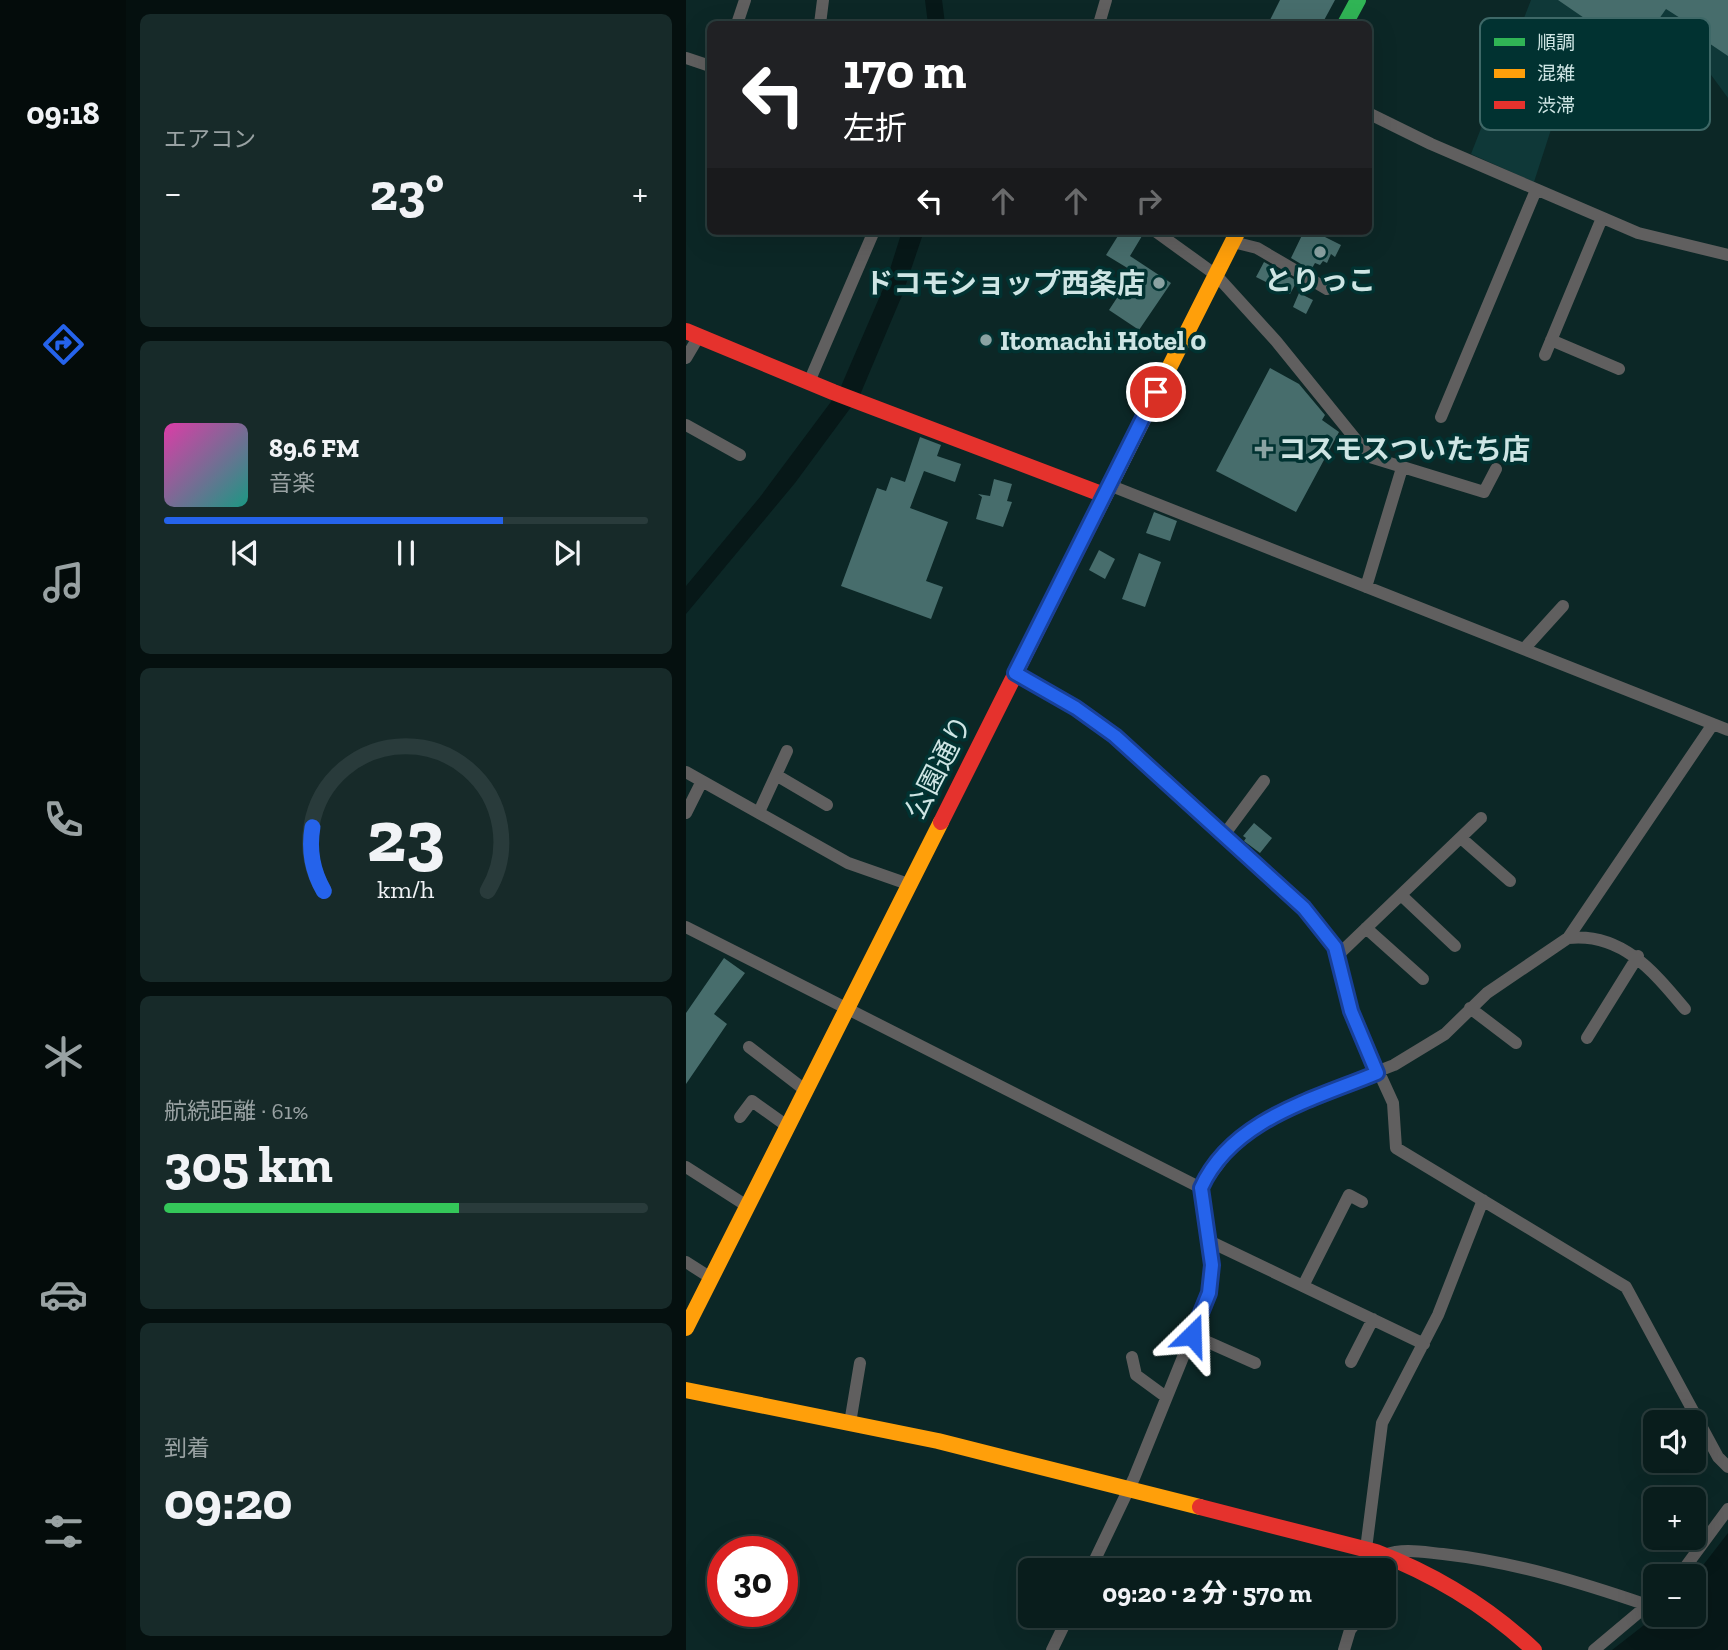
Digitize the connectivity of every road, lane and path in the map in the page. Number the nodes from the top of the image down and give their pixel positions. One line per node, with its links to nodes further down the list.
1 (745, 0): 5 (street)
2 (823, 0): 6 (street)
3 (1106, 0): 7 (street)
4 (1358, 0): 8 (street)
5 (738, 21)
6 (820, 21)
7 (1100, 21)
8 (1347, 21)
9 (686, 58): 10 (street)
10 (707, 65)
11 (1372, 115): 12 (street)
12 (1536, 190): 13 (street); 26 (street)
13 (1602, 218): 17 (street); 21 (street)
14 (872, 235): 25 (street)
15 (1161, 235): 18 (street)
16 (1236, 236): 18 (street, 公園通り); 19 (street)
17 (1728, 255)
18 (1216, 275): 29 (street); 31 (street, 公園通り)
19 (1327, 289)
20 (692, 333): 23 (street); 25 (street)
21 (1550, 340): 22 (street); 24 (street)
22 (1545, 355)
23 (686, 358)
24 (1619, 369)
25 (809, 382): 31 (street)
26 (1441, 417)
27 (686, 425): 28 (street)
28 (740, 455)
29 (1402, 468): 30 (street); 32 (street)
30 (1496, 469)
31 (1106, 490): 32 (street); 35 (street, 公園通り)
32 (1366, 587): 34 (street)
33 (1563, 606): 34 (street)
34 (1524, 649): 36 (street)
35 (1015, 673): 47 (street); 50 (street, 公園通り)
36 (1713, 724): 37 (street); 54 (street)
37 (1728, 730)
38 (787, 751): 40 (street)
39 (686, 772): 41 (street)
40 (776, 775): 43 (street); 44 (street)
41 (702, 781): 44 (street); 45 (street)
42 (1264, 781): 47 (street)
43 (827, 805)
44 (759, 812): 50 (street)
45 (686, 813)
46 (1481, 818): 48 (street)
47 (1224, 835): 56 (street)
48 (1461, 838): 49 (street); 51 (street)
49 (1510, 881)
50 (908, 884): 59 (street, 公園通り)
51 (1401, 895): 53 (street); 55 (street)
52 (686, 927): 59 (street)
53 (1366, 928): 56 (street); 58 (street)
54 (1568, 938): 57 (street); 60 (street)
55 (1454, 946)
56 (1337, 956): 65 (street)
57 (1638, 956): 61 (street); 62 (street)
58 (1423, 979)
59 (846, 1007): 66 (street, 公園通り); 70 (street)
60 (1470, 1008): 63 (street); 65 (street)
61 (1685, 1009)
62 (1587, 1038)
63 (1516, 1043)
64 (749, 1047): 66 (street)
65 (1377, 1073): 70 (street); 71 (street)
66 (805, 1090): 68 (street, 公園通り)
67 (740, 1117): 68 (street)
68 (787, 1126): 73 (street, 公園通り)
69 (686, 1167): 73 (street)
70 (1201, 1188): 74 (street)
71 (1483, 1200): 81 (street); 89 (street)
72 (1362, 1202): 77 (street)
73 (747, 1206): 76 (street, 公園通り)
74 (1210, 1242): 77 (street); 80 (street)
75 (686, 1262): 76 (street)
76 (711, 1278): 79 (street, 公園通り)
77 (1303, 1286): 78 (street)
78 (1373, 1319): 81 (street); 83 (street)
79 (686, 1328)
80 (1192, 1335): 85 (street); 87 (street)
81 (1424, 1344): 92 (street)
82 (1132, 1357): 87 (street)
83 (1350, 1362)
84 (860, 1363): 88 (street)
85 (1255, 1363)
86 (686, 1390): 88 (street)
87 (1167, 1397): 90 (street)
88 (850, 1423): 90 (street)
89 (1728, 1467)
90 (1129, 1489): 92 (street); 93 (street)
91 (1728, 1509): 95 (street)
92 (1375, 1552): 94 (street); 96 (street); 102 (street)
93 (1096, 1558)
94 (1374, 1558)
95 (1688, 1564)
96 (1643, 1600)
97 (1643, 1609): 103 (street)
98 (1063, 1628): 100 (street)
99 (1352, 1628): 101 (street)
100 (1052, 1650)
101 (1344, 1650)
102 (1534, 1650)
103 (1594, 1650)

